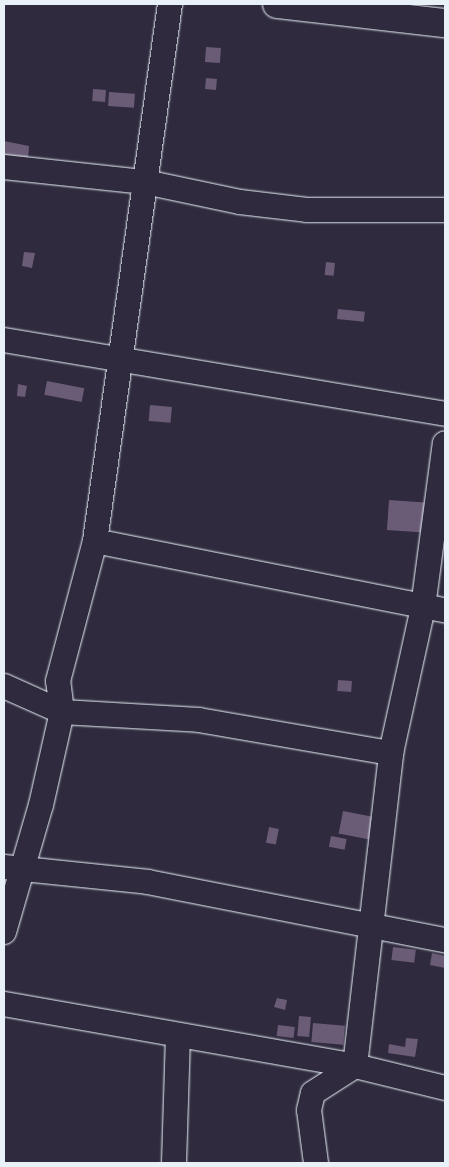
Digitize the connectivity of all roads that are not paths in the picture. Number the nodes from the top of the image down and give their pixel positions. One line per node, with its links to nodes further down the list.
1 (170, 4): 5 (street)
2 (291, 5): 3 (street)
3 (445, 23)
4 (4, 167): 5 (street)
5 (145, 182): 6 (street); 8 (street)
6 (445, 210)
7 (4, 340): 8 (street)
8 (120, 362): 9 (street); 11 (street)
9 (445, 414)
10 (445, 443): 12 (street)
11 (95, 541): 12 (street); 14 (street)
12 (434, 608): 15 (street)
13 (4, 686): 14 (street)
14 (62, 712): 15 (street); 16 (street)
15 (391, 753): 17 (street)
16 (13, 868): 17 (street); 18 (street)
17 (373, 924): 19 (street); 22 (street)
18 (4, 932)
19 (445, 940)
20 (4, 1004): 21 (street)
21 (178, 1036): 22 (street); 24 (street)
22 (355, 1066): 23 (street); 25 (street)
23 (445, 1088)
24 (174, 1163)
25 (316, 1163)

